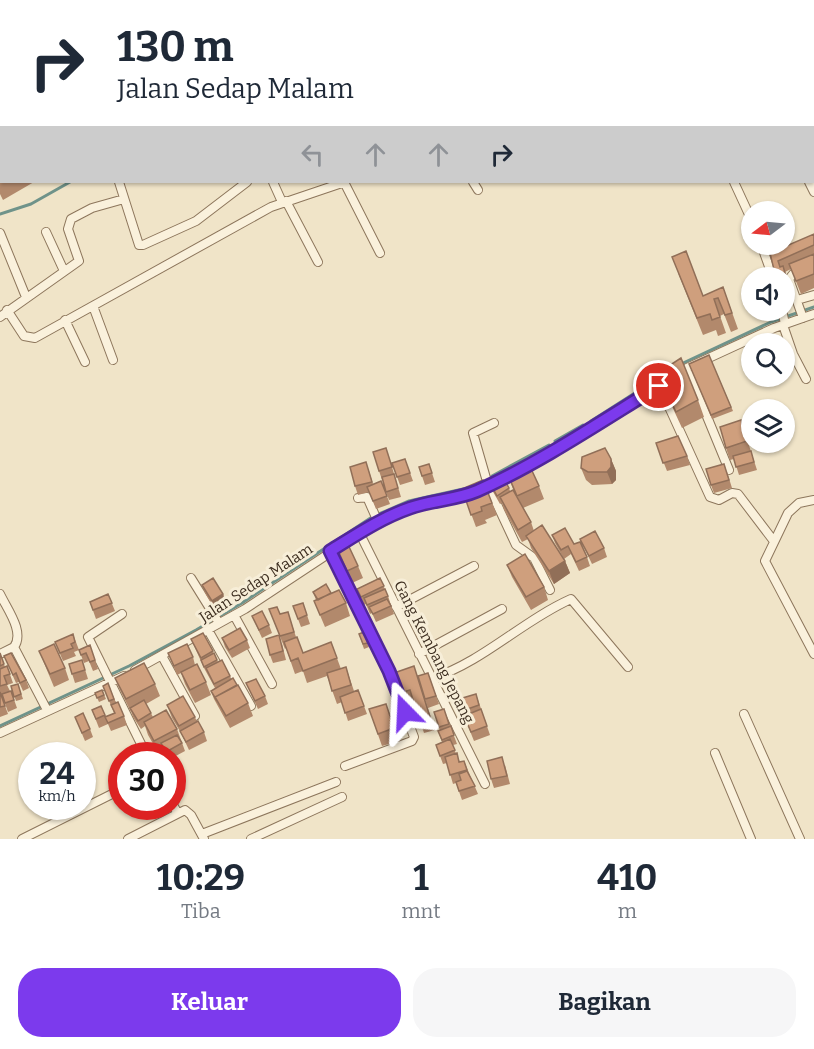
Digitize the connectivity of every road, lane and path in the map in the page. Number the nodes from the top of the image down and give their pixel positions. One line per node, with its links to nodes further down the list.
1 (119, 183): 9 (street)
2 (246, 183): 9 (street)
3 (274, 183): 11 (street)
4 (341, 183): 11 (street)
5 (345, 183): 14 (street)
6 (474, 183): 8 (street)
7 (734, 183): 10 (street)
8 (477, 190)
9 (123, 199): 21 (street)
10 (743, 201)
11 (284, 202): 17 (street); 24 (street)
12 (46, 232): 21 (street)
13 (0, 233): 23 (street)
14 (380, 252)
15 (765, 255): 18 (street)
16 (777, 261): 18 (street)
17 (318, 262)
18 (768, 264): 20 (street)
19 (814, 266): 26 (street)
20 (769, 267)
21 (64, 271): 23 (street)
22 (814, 295): 26 (street)
23 (26, 297): 25 (street)
24 (93, 306): 30 (street); 33 (street)
25 (7, 310): 29 (street); 30 (street)
26 (800, 310): 27 (street, Jalan Sedap Malam); 28 (street, Jalan Sedap Malam)
27 (795, 312)
28 (814, 314)
29 (0, 317)
30 (65, 320): 34 (street)
31 (777, 321): 35 (street, Jalan Sedap Malam)
32 (784, 321): 36 (street)
33 (113, 360)
34 (86, 362)
35 (687, 368): 37 (street, Jalan Sedap Malam); 39 (street)
36 (806, 379)
37 (659, 386): 40 (street, Jalan Sedap Malam); 45 (street)
38 (494, 423): 40 (street)
39 (729, 470)
40 (486, 480): 43 (street, Jalan Sedap Malam); 49 (street)
41 (358, 498): 43 (street)
42 (814, 500): 45 (street)
43 (376, 517): 44 (street, Jalan Sedap Malam)
44 (359, 532): 46 (street, Jalan Sedap Malam); 51 (street, Gang Kembang Jepang)
45 (773, 540): 60 (street)
46 (330, 551): 54 (street, Jalan Sedap Malam); 73 (street)
47 (474, 566): 51 (street)
48 (191, 578): 55 (street)
49 (550, 590)
50 (0, 594): 57 (street)
51 (396, 607): 59 (street, Gang Kembang Jepang)
52 (502, 609): 59 (street)
53 (122, 614): 63 (street)
54 (234, 615): 55 (street, Jalan Sedap Malam); 65 (street)
55 (216, 618): 56 (street, Jalan Sedap Malam)
56 (208, 630): 61 (street, Jalan Sedap Malam); 67 (street)
57 (14, 647): 58 (street); 66 (street)
58 (0, 654)
59 (419, 654): 64 (street, Gang Kembang Jepang)
60 (814, 654)
61 (162, 656): 63 (street, Jalan Sedap Malam); 69 (street)
62 (628, 667): 64 (street)
63 (109, 676): 66 (street, Jalan Sedap Malam); 71 (street)
64 (433, 678): 75 (street, Gang Kembang Jepang)
65 (272, 684)
66 (44, 706): 70 (street, Jalan Sedap Malam)
67 (250, 706)
68 (744, 714): 85 (street)
69 (195, 716)
70 (0, 733)
71 (140, 742)
72 (715, 753): 84 (street)
73 (345, 766)
74 (336, 782): 80 (street)
75 (485, 784)
76 (108, 796): 81 (street)
77 (342, 797): 83 (street)
78 (186, 810): 80 (street)
79 (162, 820): 82 (street)
80 (203, 836)
81 (22, 839)
82 (128, 839)
83 (251, 839)
84 (751, 839)
85 (800, 839)

